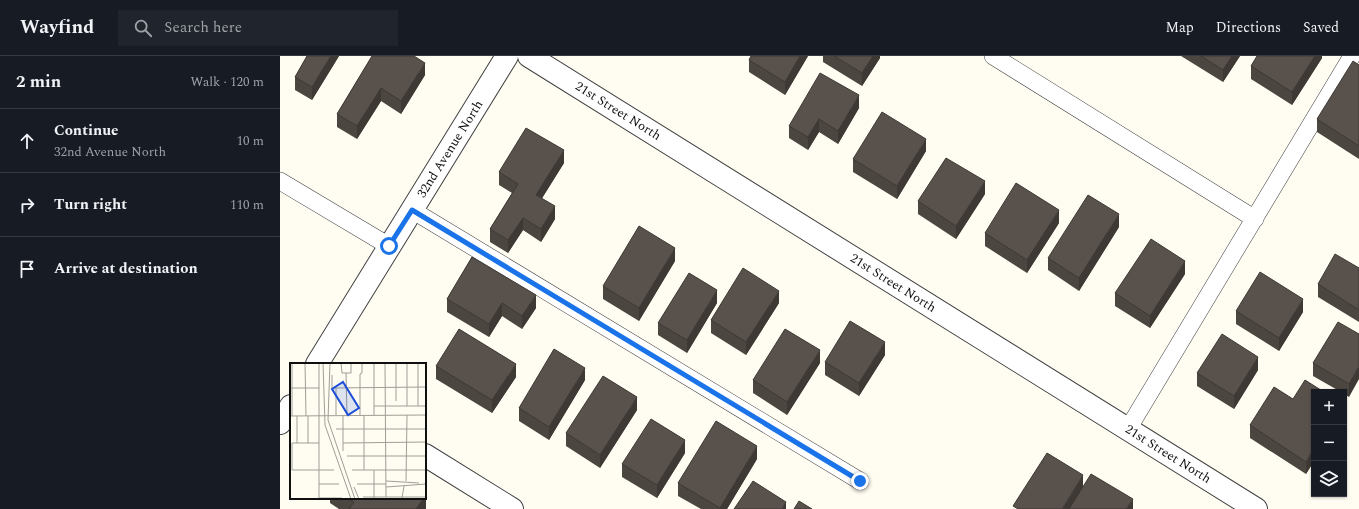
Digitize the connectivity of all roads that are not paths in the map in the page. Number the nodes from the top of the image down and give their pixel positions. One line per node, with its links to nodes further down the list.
1 (507, 56): 6 (street, 32nd Avenue North)
2 (529, 56): 12 (street, 21st Street North)
3 (993, 56): 7 (lane)
4 (1352, 56): 7 (lane)
5 (280, 181): 8 (lane)
6 (412, 210): 8 (street, 32nd Avenue North); 14 (lane)
7 (1255, 219): 12 (lane)
8 (389, 246): 9 (street, 32nd Avenue North)
9 (318, 363)
10 (290, 408): 11 (street)
11 (280, 423)
12 (1128, 429): 16 (street, 21st Street North)
13 (426, 456): 15 (street)
14 (860, 481)
15 (512, 509)
16 (1256, 509)

